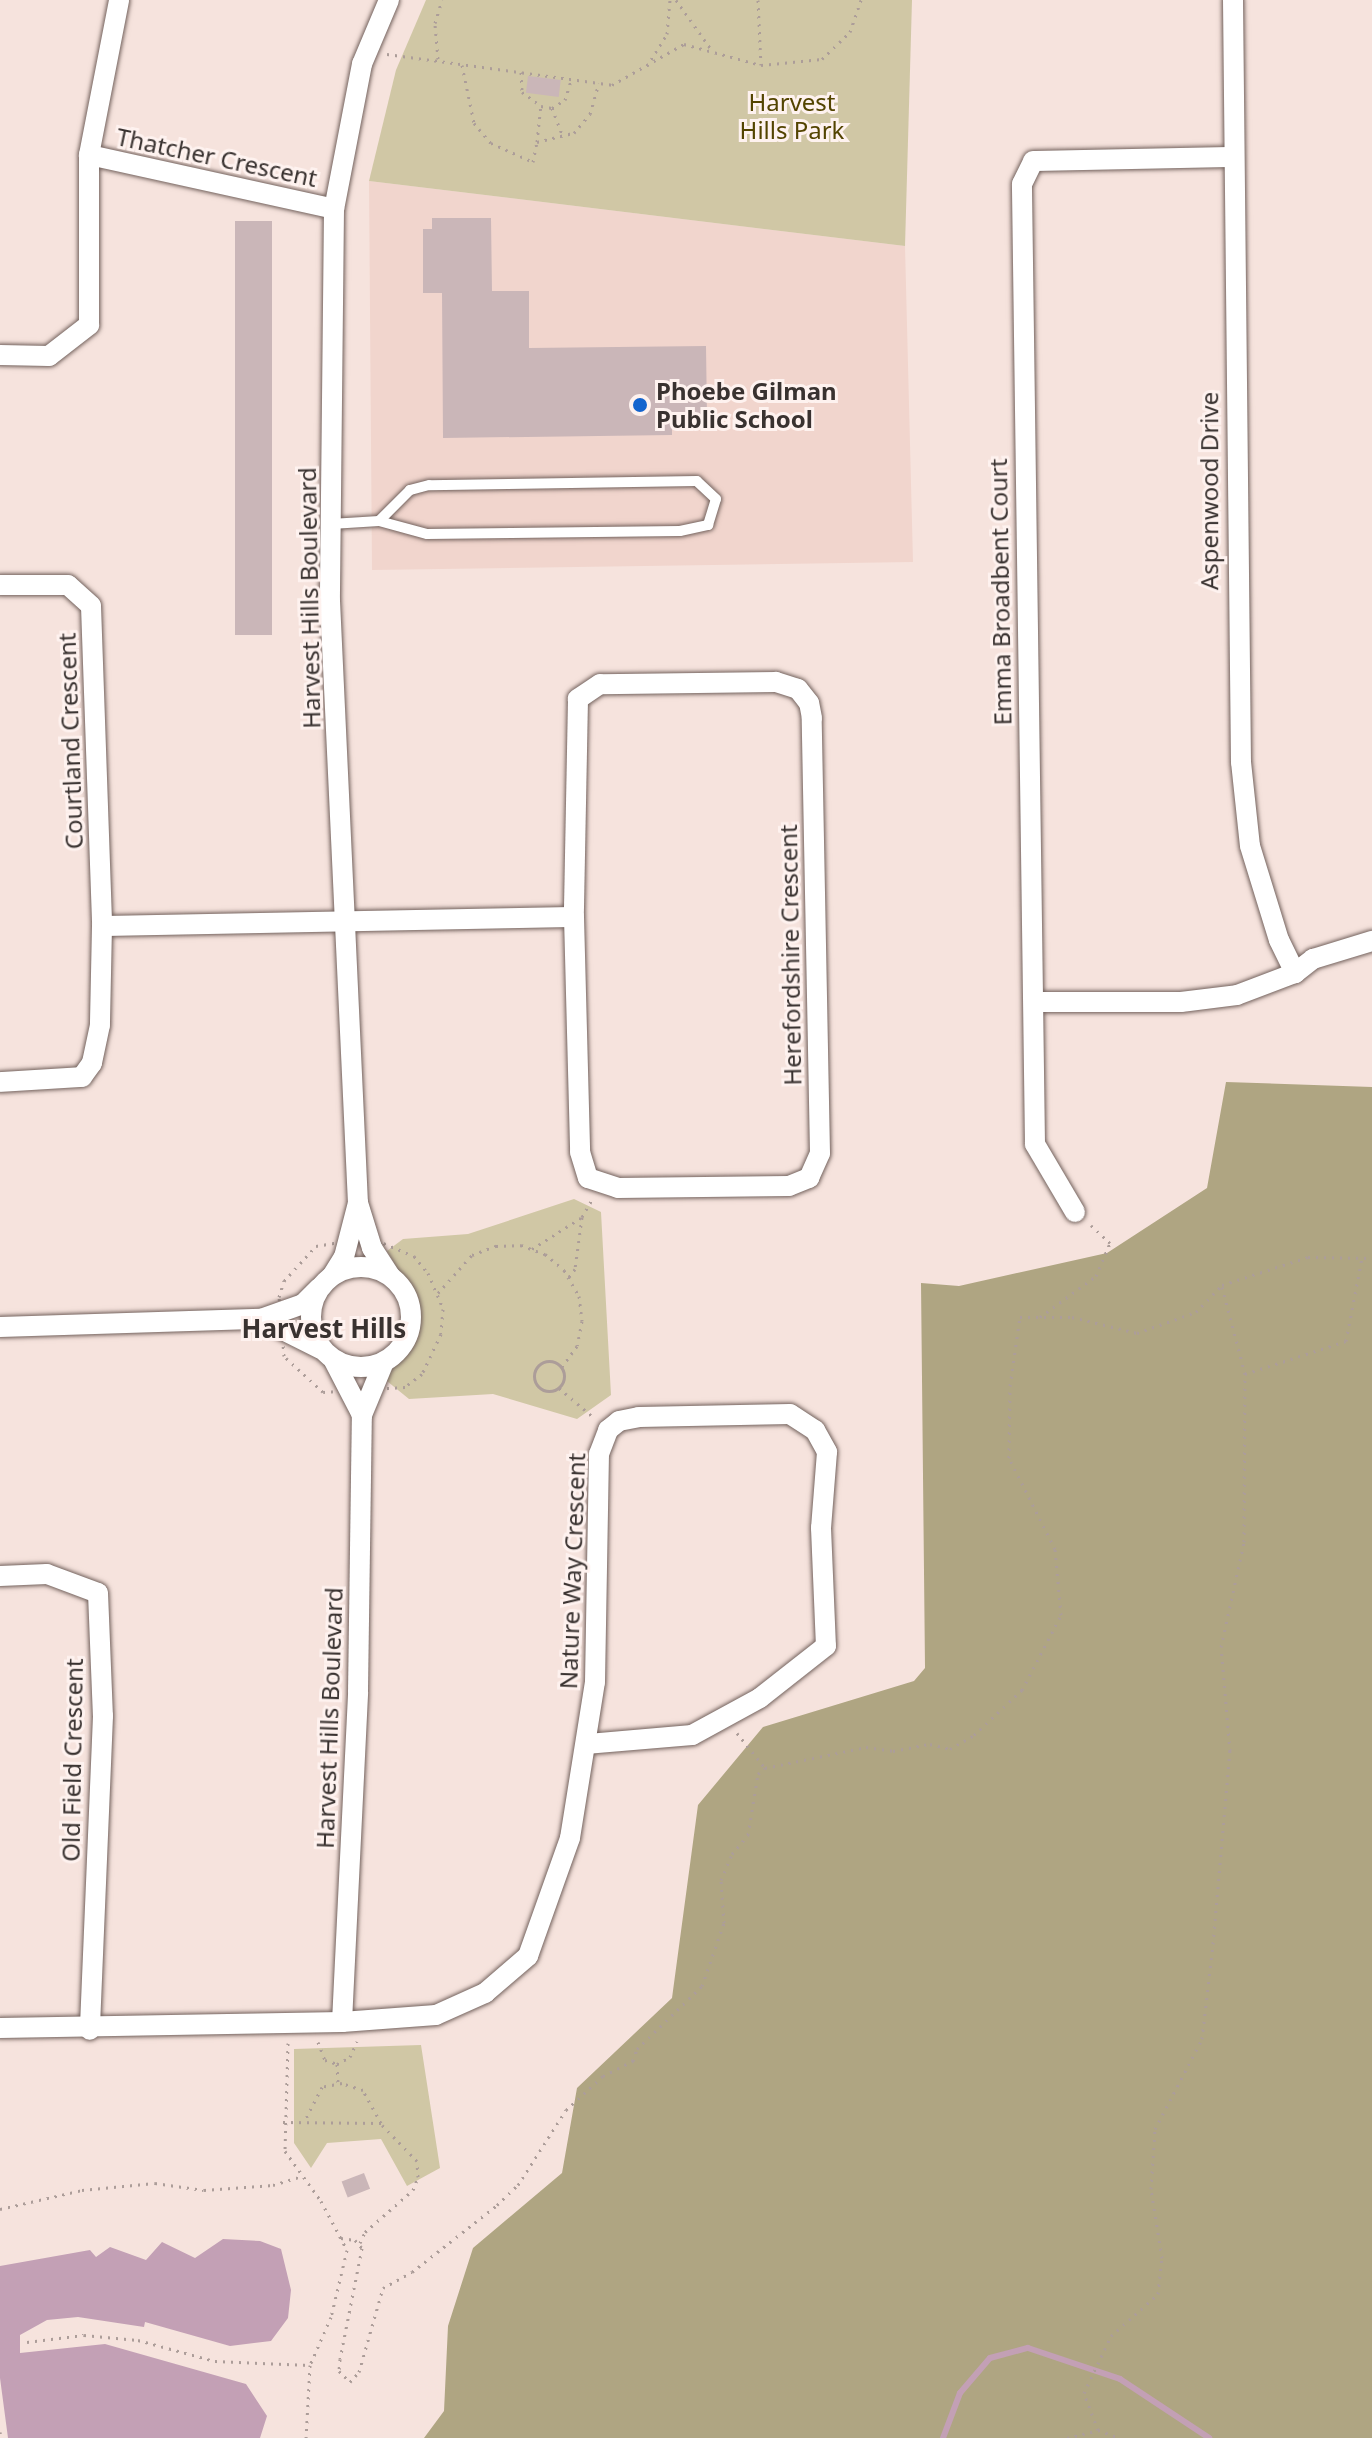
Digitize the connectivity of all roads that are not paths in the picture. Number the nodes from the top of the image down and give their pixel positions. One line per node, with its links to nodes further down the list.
1 (119, 0): 4 (street, Thatcher Crescent)
2 (389, 0): 6 (street, Harvest Hills Boulevard)
3 (1233, 0): 5 (street, Aspenwood Drive)
4 (89, 155): 6 (street, Thatcher Crescent); 7 (street, Thatcher Crescent)
5 (1231, 157): 15 (street, Aspenwood Drive); 16 (street, Emma Broadbent Court)
6 (334, 209): 9 (street, Harvest Hills Boulevard)
7 (0, 355)
8 (379, 521): 8 (lane); 9 (lane)
9 (331, 524): 12 (street, Harvest Hills Boulevard)
10 (0, 585): 13 (street, Courtland Crescent)
11 (574, 917): 11 (street, Herefordshire Crescent); 12 (street)
12 (349, 921): 13 (street); 19 (street, Harvest Hills Boulevard)
13 (102, 926): 17 (street, Courtland Crescent)
14 (1372, 941): 15 (street)
15 (1295, 973): 16 (street)
16 (1035, 1002): 18 (street, Emma Broadbent Court)
17 (0, 1082)
18 (1075, 1212)
19 (359, 1237): 20 (street); 21 (street, Harvest Hills Boulevard)
20 (390, 1276): 21 (street); 25 (street)
21 (326, 1282): 22 (street); 24 (street)
22 (282, 1320): 23 (street); 24 (street)
23 (0, 1327)
24 (327, 1355): 25 (street); 26 (street)
25 (384, 1362): 26 (street, Harvest Hills Boulevard)
26 (360, 1391): 29 (street, Harvest Hills Boulevard)
27 (0, 1576): 31 (street, Old Field Crescent)
28 (588, 1744): 28 (street, Nature Way Crescent); 29 (street, Nature Way Crescent)
29 (351, 2021): 31 (street)
30 (0, 2028): 31 (street)
31 (90, 2030)

